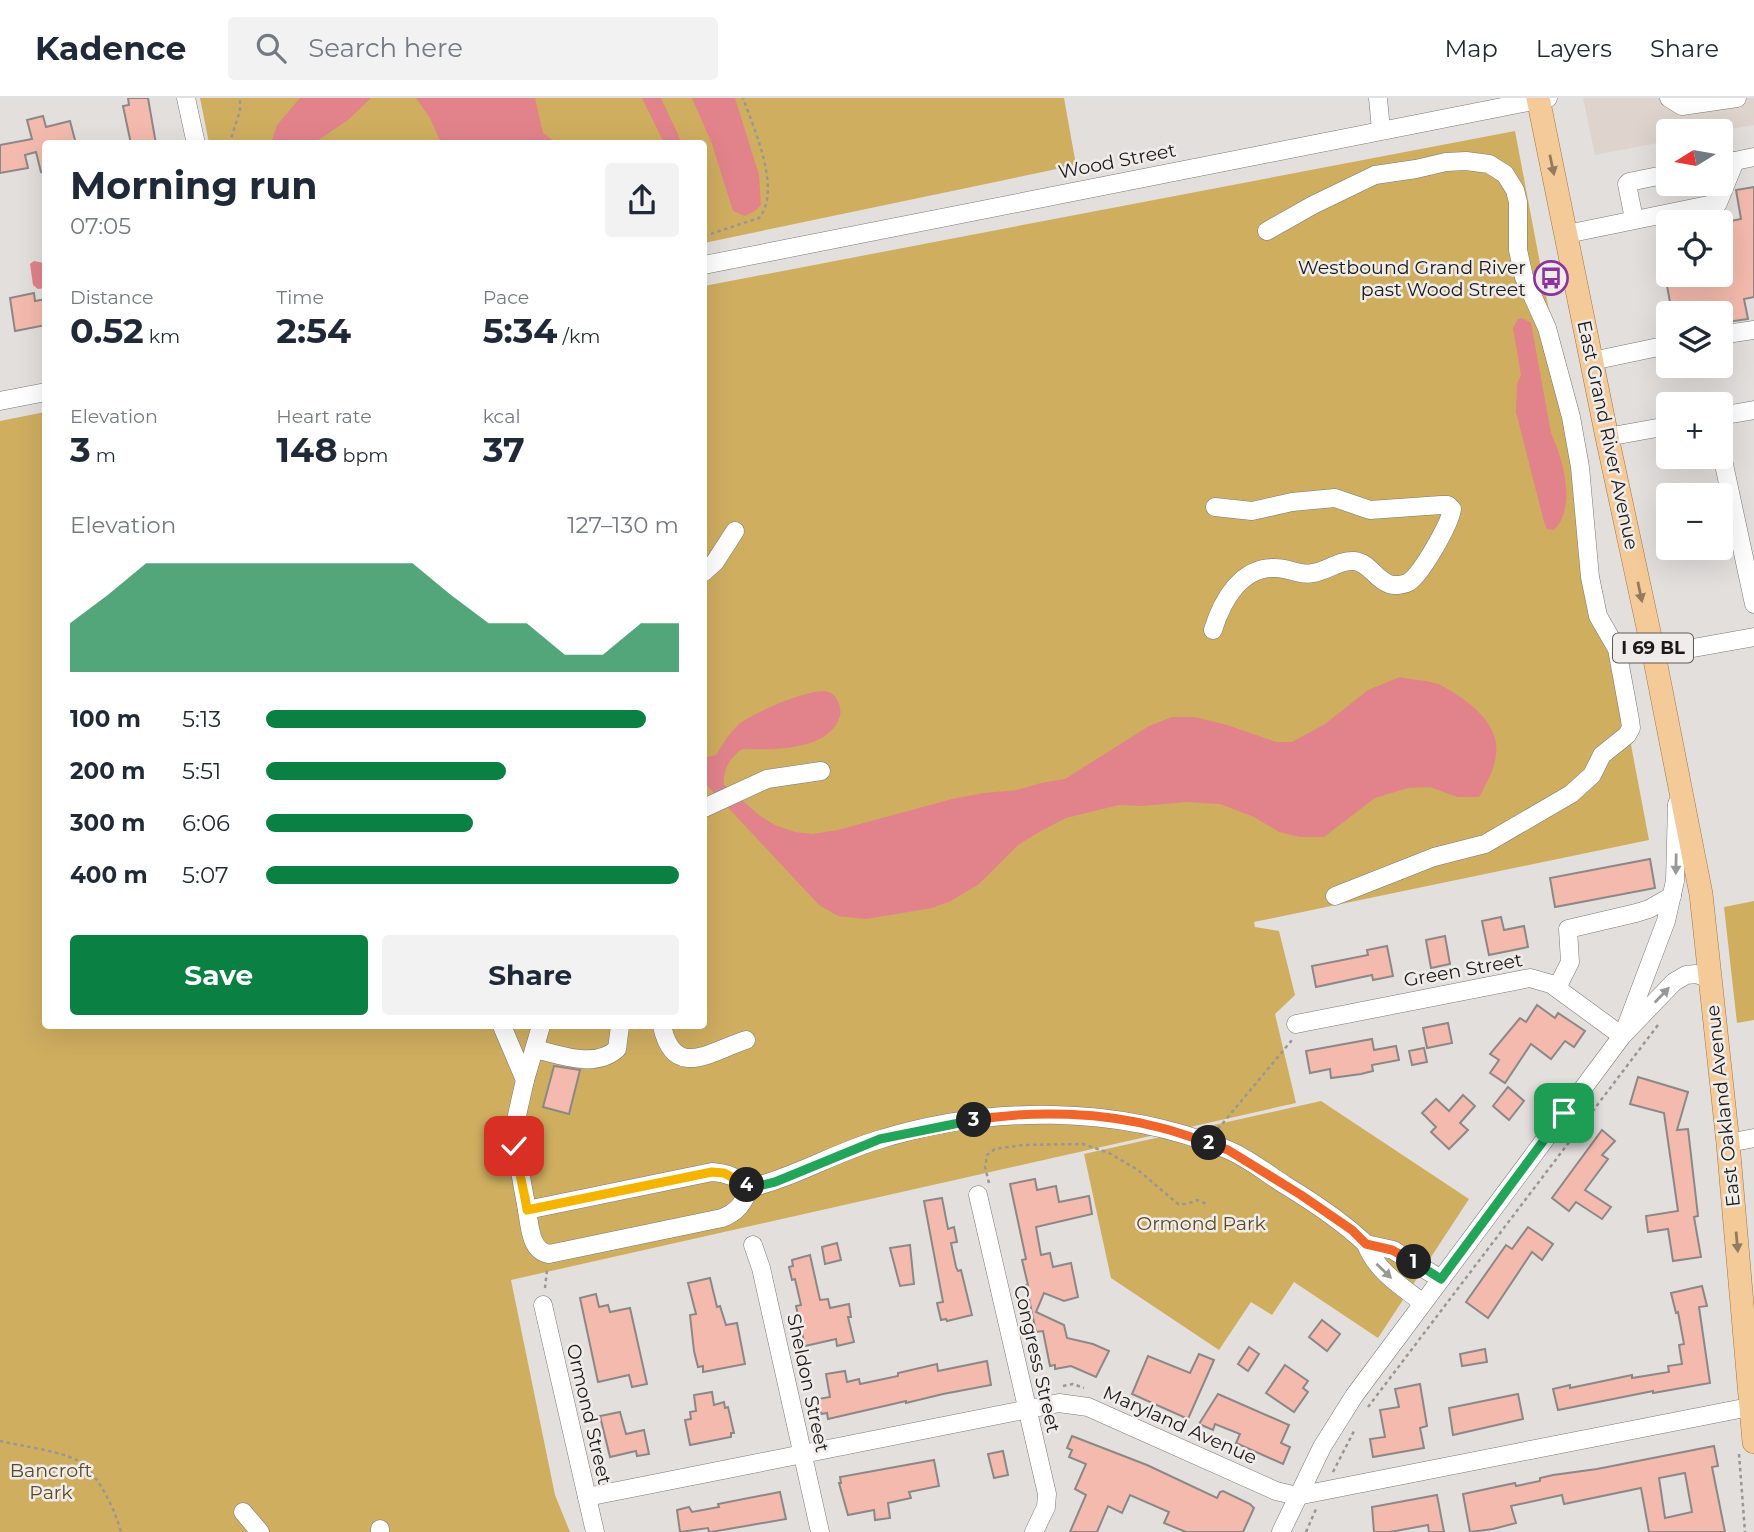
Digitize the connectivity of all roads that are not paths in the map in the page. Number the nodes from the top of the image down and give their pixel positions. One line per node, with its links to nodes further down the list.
1 (186, 98): 7 (street)
2 (1378, 98): 6 (street)
3 (1669, 98): 4 (street)
4 (1737, 98)
5 (1542, 99): 6 (street, Wood Street); 14 (main road, East Grand River Avenue / I 69 BL, one-way to 14)
6 (1381, 130): 15 (street, Wood Street)
7 (195, 140)
8 (1754, 157): 9 (street)
9 (1733, 161)
10 (1656, 176): 12 (street)
11 (1720, 196): 12 (street)
12 (1634, 219): 14 (street)
13 (1267, 231): 37 (street)
14 (1567, 234): 19 (main road, East Grand River Avenue / I 69 BL)
15 (707, 264)
16 (1754, 330): 17 (street)
17 (1733, 333)
18 (1656, 348): 19 (street)
19 (1592, 361): 25 (main road, East Grand River Avenue / I 69 BL)
20 (42, 393): 21 (street)
21 (0, 401)
22 (1754, 410): 23 (street)
23 (1733, 414)
24 (1656, 428): 25 (street)
25 (1607, 437): 33 (main road, East Grand River Avenue / I 69 BL, one-way to 33)
26 (1725, 469): 30 (street)
27 (1215, 508): 31 (street)
28 (735, 531): 29 (street)
29 (707, 569)
30 (1754, 604)
31 (1213, 630)
32 (1754, 636): 33 (street)
33 (1654, 656): 35 (main road, East Grand River Avenue / I 69 BL)
34 (821, 771): 36 (street)
35 (1677, 772): 38 (street, one-way to 38); 39 (main road, East Oakland Avenue / I 69 BL)
36 (708, 806)
37 (1335, 896)
38 (1672, 896): 40 (street); 46 (street)
39 (1711, 979): 46 (street, one-way to 39); 51 (main road, East Oakland Avenue / I 69 BL)
40 (1557, 988): 45 (street, Green Street); 46 (street, Green Street)
41 (503, 1029): 49 (street)
42 (540, 1029): 48 (street)
43 (620, 1029): 48 (street)
44 (663, 1029): 47 (street)
45 (1300, 1031)
46 (1622, 1036): 57 (street)
47 (746, 1040)
48 (535, 1049): 49 (street)
49 (525, 1080): 54 (street)
50 (1754, 1138): 51 (street)
51 (1728, 1143): 60 (main road, East Oakland Avenue / I 69 BL, one-way to 60)
52 (750, 1188): 54 (street); 54 (street); 55 (street)
53 (984, 1192): 61 (street, Congress Street)
54 (527, 1210)
55 (1366, 1244): 57 (street); 58 (street, one-way to 58)
56 (753, 1245): 63 (street, Sheldon Street)
57 (1441, 1279): 58 (street)
58 (1423, 1303): 64 (street)
59 (544, 1304): 65 (street, Ormond Street)
60 (1752, 1406): 62 (main road, East Oakland Avenue / I 69 BL); 64 (street)
61 (1027, 1410): 63 (street, Maryland Avenue); 64 (street, Maryland Avenue); 70 (street, Congress Street)
62 (1746, 1447)
63 (802, 1455): 65 (street, Maryland Avenue); 69 (street, Sheldon Street)
64 (1297, 1496): 71 (street)
65 (587, 1497): 68 (street, Ormond Street)
66 (243, 1513): 67 (street)
67 (260, 1532)
68 (595, 1532)
69 (820, 1532)
70 (1034, 1532)
71 (1281, 1532)

